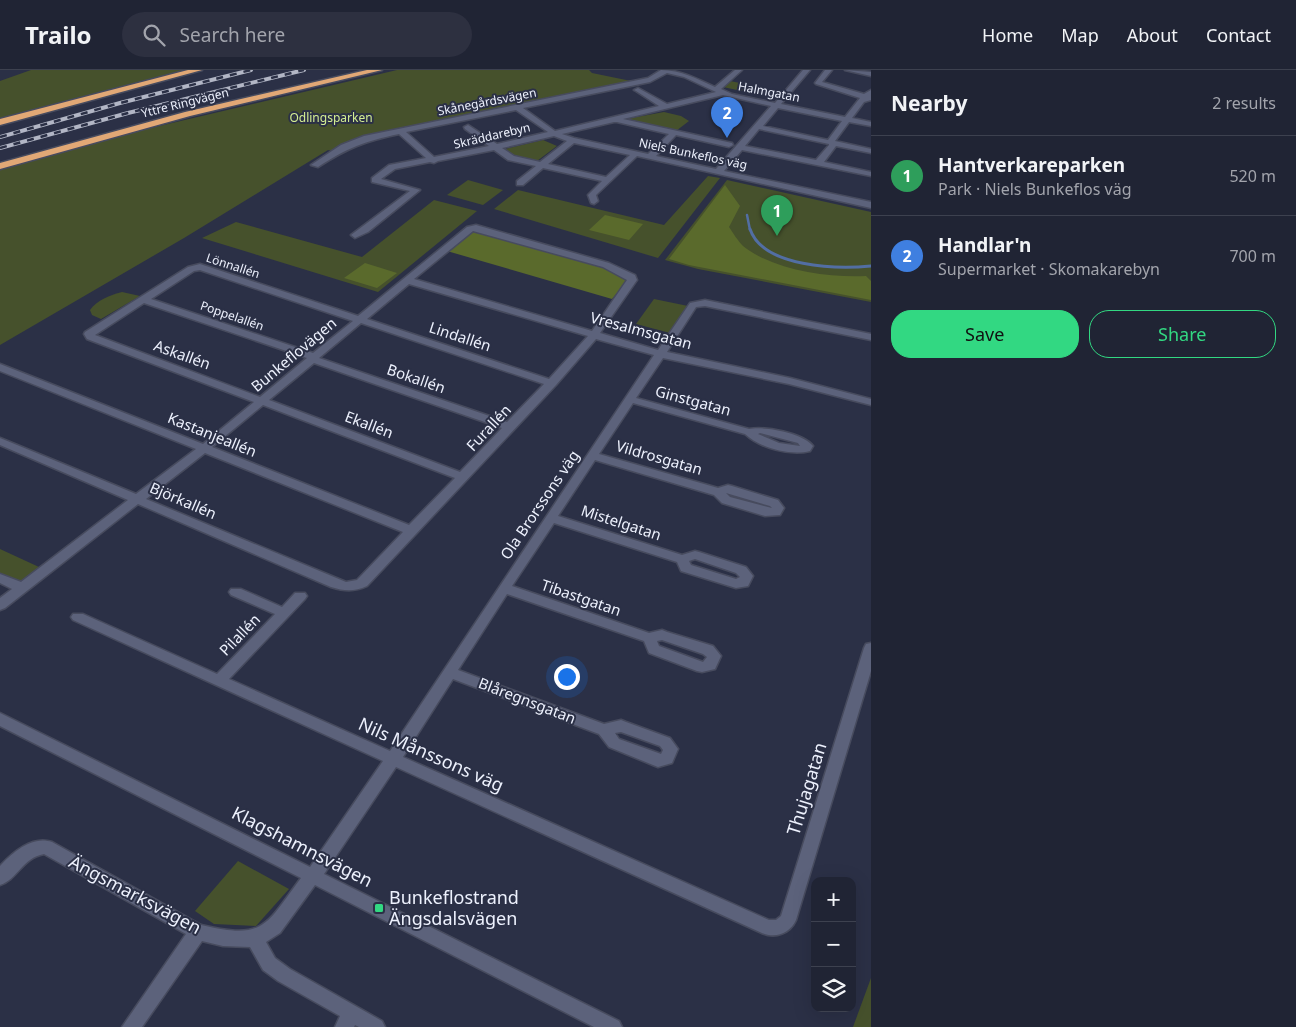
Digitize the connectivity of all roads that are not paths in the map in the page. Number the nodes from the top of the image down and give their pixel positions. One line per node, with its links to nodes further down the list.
1 (198, 70): 18 (highway, Yttre Ringvägen)
2 (378, 70): 37 (highway, Yttre Ringvägen)
3 (666, 70): 10 (street, Halmgatan); 15 (street, Skånegårdsvägen)
4 (739, 70): 10 (street)
5 (806, 70): 13 (street)
6 (829, 70): 12 (street)
7 (848, 70): 8 (street)
8 (871, 74)
9 (638, 90): 14 (street)
10 (714, 90): 11 (street, Halmgatan)
11 (723, 94): 13 (street, Halmgatan); 14 (street, Skräddarebyn)
12 (869, 96): 17 (street)
13 (776, 105): 17 (street, Halmgatan); 21 (street)
14 (666, 107): 16 (street, Skräddarebyn)
15 (518, 108): 22 (street, Skånegårdsvägen); 23 (street, Niels Bunkeflos väg)
16 (612, 119): 23 (street, Skräddarebyn); 24 (street)
17 (846, 119): 19 (street, Halmgatan); 26 (street)
18 (0, 122)
19 (871, 124)
20 (468, 127): 28 (street)
21 (758, 127): 26 (street); 29 (street)
22 (400, 132): 33 (street); 35 (street, Skånegårdsvägen)
23 (554, 133): 25 (street, Niels Bunkeflos väg); 28 (street, Skräddarebyn)
24 (674, 133): 27 (street); 32 (street)
25 (572, 140): 31 (street, Niels Bunkeflos väg); 36 (street)
26 (831, 141): 30 (street); 34 (street)
27 (729, 145)
28 (496, 147): 33 (street, Skräddarebyn); 36 (street)
29 (741, 147): 34 (street); 38 (street)
30 (871, 151)
31 (636, 154): 32 (street, Niels Bunkeflos väg); 40 (street)
32 (650, 157): 38 (street, Niels Bunkeflos väg)
33 (434, 161): 45 (street, Skräddarebyn)
34 (816, 163): 39 (street)
35 (315, 165)
36 (542, 165): 40 (street); 41 (street)
37 (0, 166)
38 (719, 171): 44 (street, Niels Bunkeflos väg)
39 (871, 174)
40 (608, 180): 43 (street)
41 (520, 183)
42 (871, 194): 44 (street)
43 (594, 201)
44 (869, 204)
45 (354, 235)
46 (632, 277): 47 (street, Bunkeflovägen); 50 (street, Furallén)
47 (406, 280): 49 (street, Bunkeflovägen); 50 (street, Vresalmsgatan)
48 (142, 299): 49 (street, Lönnallén); 51 (street, Lönnallén); 54 (street, Poppelallén)
49 (358, 320): 54 (street, Bunkeflovägen); 56 (street, Lindallén)
50 (594, 335): 53 (street, Vresalmsgatan); 56 (street, Furallén)
51 (91, 337): 58 (street, Askallén)
52 (871, 337): 53 (street, Ola Brorssons väg)
53 (660, 354): 57 (street, Ola Brorssons väg); 59 (street, Vresalmsgatan)
54 (313, 358): 58 (street, Bunkeflovägen); 60 (street, Bokallén)
55 (0, 367): 63 (street, Kastanjeallén)
56 (552, 383): 60 (street, Furallén)
57 (630, 399): 61 (street, Ginstgatan); 64 (street, Ola Brorssons väg)
58 (262, 401): 63 (street, Bunkeflovägen); 65 (street, Ekallén)
59 (871, 402)
60 (510, 427): 65 (street, Furallén)
61 (749, 432)
62 (0, 441): 67 (street, Björkallén)
63 (204, 448): 67 (street, Bunkeflovägen); 69 (street, Kastanjeallén)
64 (592, 456): 66 (street, Vildrosgatan); 68 (street, Ola Brorssons väg)
65 (464, 477): 69 (street, Furallén)
66 (718, 492)
67 (138, 498): 72 (street, Bunkeflovägen); 73 (street, Björkallén)
68 (551, 518): 70 (street, Mistelgatan); 74 (street, Ola Brorssons väg)
69 (412, 531): 73 (street, Furallén)
70 (682, 559)
71 (0, 578): 72 (street)
72 (22, 588): 77 (street, Bunkeflovägen)
73 (354, 588)
74 (504, 588): 80 (street, Tibastgatan); 82 (street, Ola Brorssons väg)
75 (236, 592): 78 (street, Pilallén)
76 (300, 596): 78 (street, Pilallén)
77 (0, 605)
78 (284, 613): 83 (street, Pilallén)
79 (78, 617): 83 (street, Nils Månssons väg)
80 (649, 638)
81 (871, 648): 89 (street, Thujagatan)
82 (450, 672): 85 (street, Blåregnsgatan); 86 (street, Ola Brorssons väg)
83 (220, 680): 86 (street, Nils Månssons väg)
84 (0, 719): 87 (street, Klagshamnsvägen)
85 (604, 730)
86 (394, 758): 87 (street, Ola Brorssons väg); 89 (street, Nils Månssons väg)
87 (313, 874): 91 (street); 95 (street, Klagshamnsvägen)
88 (0, 878): 90 (street, Ängsmarksvägen)
89 (768, 928)
90 (198, 932): 91 (street, Ängsmarksvägen); 93 (street)
91 (255, 939): 92 (street)
92 (348, 1021): 94 (street)
93 (131, 1027)
94 (376, 1027)
95 (613, 1027)

